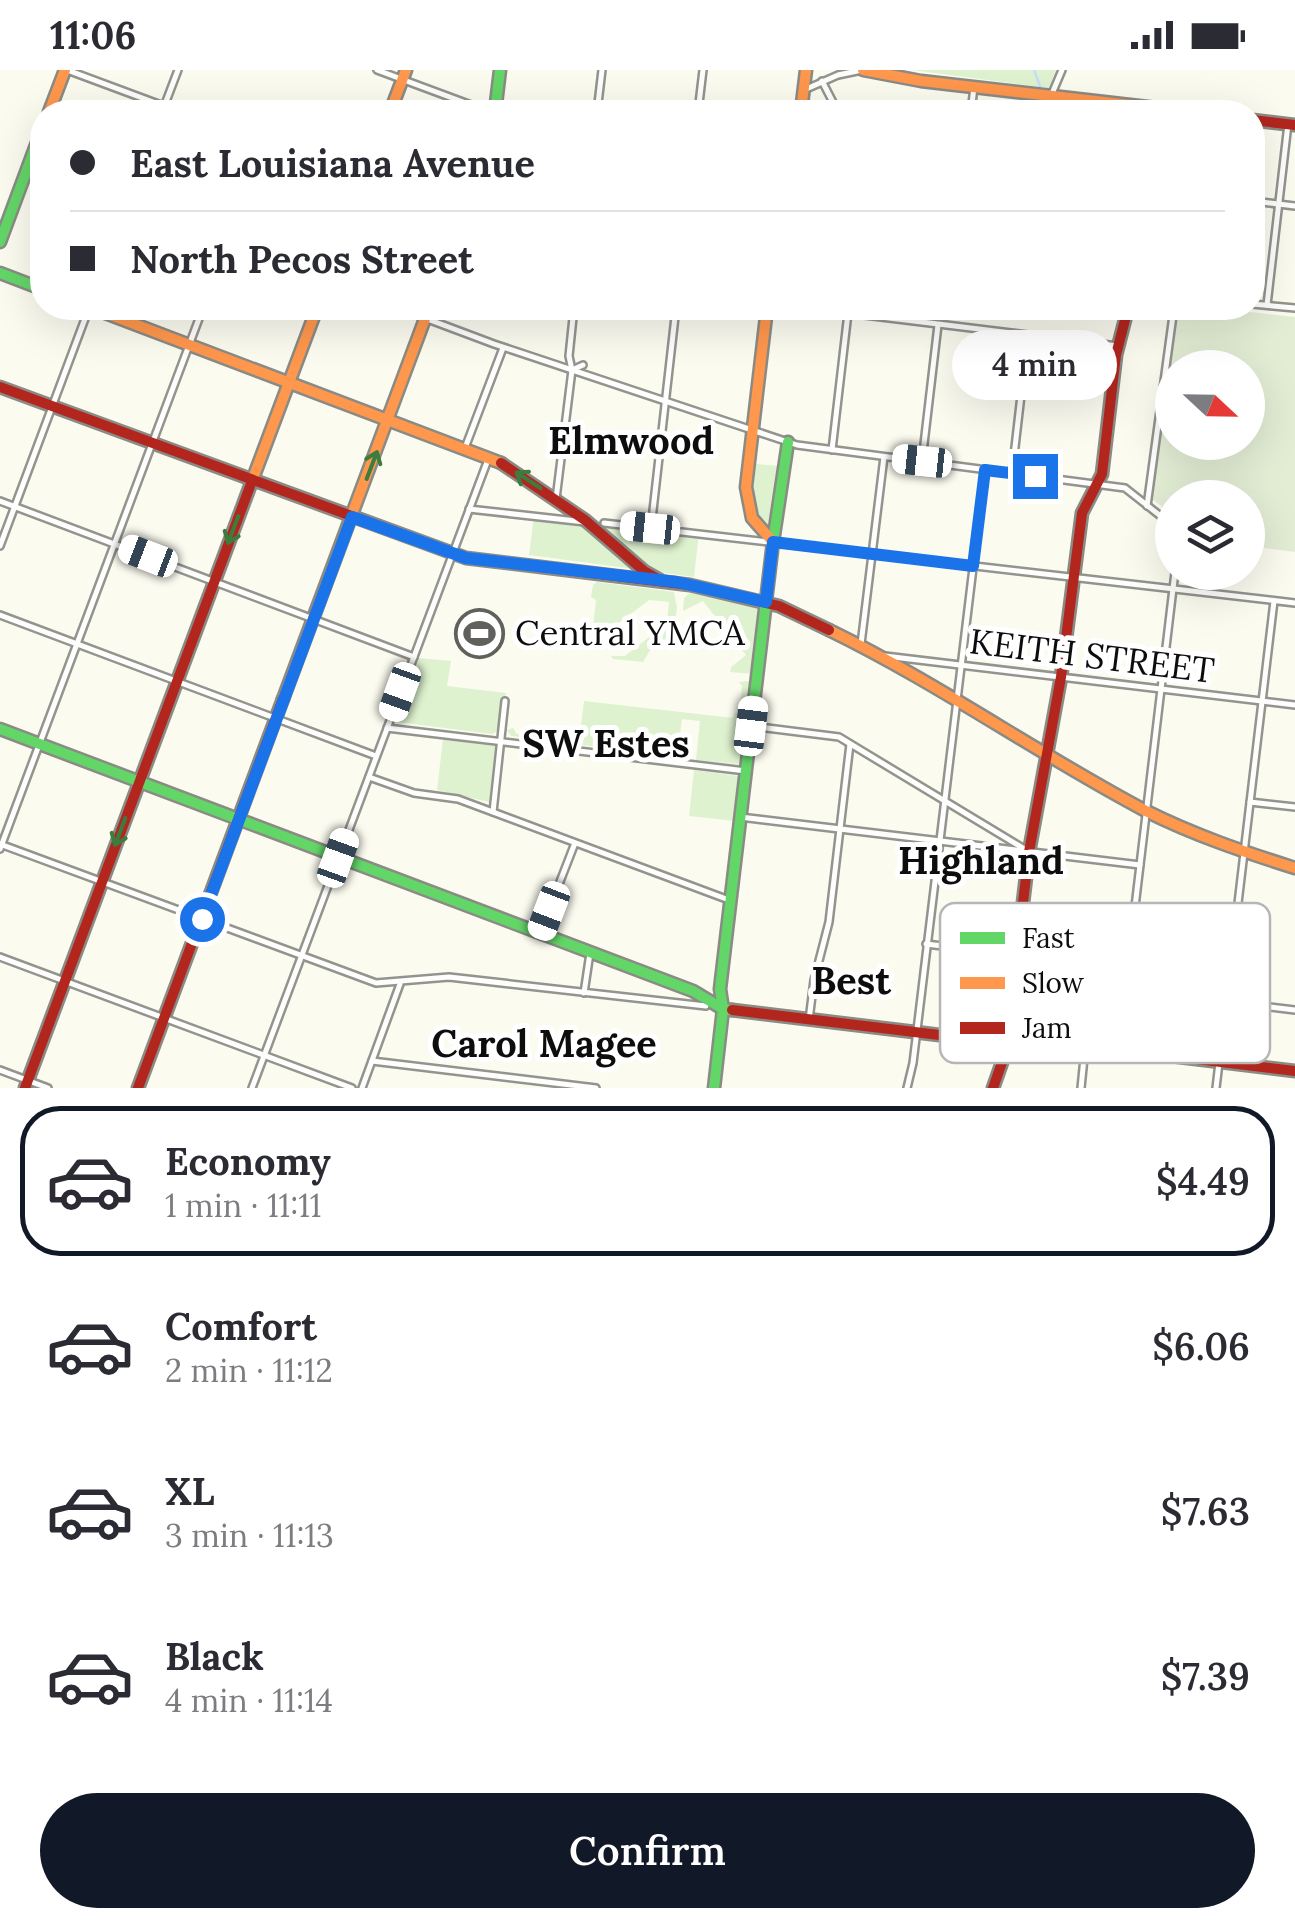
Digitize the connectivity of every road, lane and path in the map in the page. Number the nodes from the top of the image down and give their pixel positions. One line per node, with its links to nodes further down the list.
1 (66, 70): 15 (main road); 16 (street)
2 (178, 70): 17 (street)
3 (377, 70): 10 (street)
4 (500, 70): 20 (main road)
5 (602, 70): 21 (street)
6 (703, 70): 22 (street)
7 (806, 70): 13 (main road)
8 (862, 70): 11 (street); 12 (main road)
9 (1062, 70): 14 (street)
10 (404, 75): 18 (main road); 19 (street)
11 (822, 81): 13 (street); 24 (street)
12 (974, 87): 14 (main road); 25 (street)
13 (804, 90): 23 (main road)
14 (1051, 96): 26 (main road)
15 (54, 100)
16 (141, 100)
17 (166, 100)
18 (395, 100)
19 (464, 100)
20 (495, 100)
21 (598, 100)
22 (699, 100)
23 (803, 100)
24 (832, 100)
25 (972, 100)
26 (1080, 100)
27 (1265, 121): 28 (main road)
28 (1291, 124): 31 (street)
29 (30, 161): 33 (main road)
30 (1265, 202): 31 (street)
31 (1279, 204): 32 (street); 36 (street)
32 (1295, 206)
33 (0, 242)
34 (0, 273): 35 (main road)
35 (30, 284)
36 (1267, 305): 37 (street)
37 (1295, 308)
38 (86, 320): 61 (street)
39 (124, 320): 53 (main road)
40 (198, 320): 53 (street)
41 (312, 320): 58 (main road)
42 (425, 320): 62 (main road)
43 (443, 320): 55 (street)
44 (573, 320): 57 (street)
45 (675, 320): 60 (street)
46 (766, 320): 63 (main road)
47 (847, 320): 67 (street)
48 (905, 320): 51 (street)
49 (1125, 320): 54 (main road)
50 (1172, 320): 78 (street)
51 (938, 324): 52 (street); 70 (street)
52 (1028, 335): 54 (street); 72 (street)
53 (189, 344): 58 (main road); 65 (street)
54 (1118, 346): 74 (main road)
55 (503, 347): 57 (street); 66 (street)
56 (582, 365): 57 (street)
57 (572, 370): 60 (street); 75 (street)
58 (289, 382): 62 (main road); 73 (main road)
59 (0, 386): 61 (main road)
60 (665, 401): 63 (street); 84 (street)
61 (52, 406): 65 (main road); 77 (street)
62 (390, 419): 66 (main road); 81 (main road, one-way to 62)
63 (753, 430): 64 (street); 85 (main road)
64 (788, 442): 67 (street); 85 (main road)
65 (152, 444): 73 (main road); 86 (street)
66 (465, 448): 68 (main road)
67 (832, 450): 69 (street)
68 (489, 457): 75 (main road, one-way to 68); 79 (street)
69 (884, 457): 70 (street); 89 (street)
70 (922, 461): 71 (street)
71 (985, 470): 72 (street); 90 (street)
72 (1012, 473): 74 (street)
73 (252, 480): 81 (main road); 93 (main road, one-way to 93)
74 (1098, 484): 78 (street); 91 (main road)
75 (556, 499): 82 (main road)
76 (0, 501): 77 (street)
77 (15, 506): 86 (street); 87 (street)
78 (1148, 506): 80 (street)
79 (469, 509): 82 (street); 88 (street)
80 (1155, 511)
81 (352, 517): 88 (main road); 101 (main road)
82 (587, 522): 92 (main road)
83 (604, 524): 84 (street)
84 (650, 528): 85 (street)
85 (777, 542): 89 (street); 98 (main road)
86 (114, 544): 93 (street); 102 (street)
87 (0, 546)
88 (453, 553): 92 (main road); 105 (street)
89 (872, 554): 90 (street); 103 (street)
90 (973, 566): 91 (street); 106 (street)
91 (1073, 577): 94 (street); 107 (main road)
92 (661, 580): 98 (main road)
93 (214, 581): 101 (street); 108 (main road)
94 (1155, 587)
95 (1173, 590): 109 (street)
96 (1181, 590): 97 (street)
97 (1274, 601): 99 (street); 112 (street)
98 (766, 602): 103 (main road); 115 (main road)
99 (1295, 603)
100 (0, 615): 102 (street)
101 (315, 619): 105 (street); 114 (main road)
102 (77, 644): 108 (street); 119 (street)
103 (861, 644): 104 (main road)
104 (882, 656): 106 (street, KEITH STREET); 110 (main road)
105 (414, 657): 116 (street)
106 (961, 665): 107 (street, KEITH STREET); 110 (street)
107 (1062, 677): 109 (street, KEITH STREET); 121 (main road)
108 (176, 681): 114 (street); 125 (main road)
109 (1162, 689): 112 (street, KEITH STREET); 129 (street)
110 (956, 700): 121 (main road); 126 (street)
111 (505, 701): 118 (street)
112 (1262, 701): 113 (street, KEITH STREET); 127 (street)
113 (1295, 705)
114 (277, 719): 122 (street); 132 (main road)
115 (751, 726): 120 (street); 123 (main road)
116 (387, 728): 118 (street); 122 (street)
117 (0, 730): 119 (main road)
118 (501, 742): 123 (street); 130 (street)
119 (40, 744): 125 (main road); 136 (street)
120 (850, 744): 126 (street); 133 (street)
121 (1048, 753): 129 (main road); 137 (main road)
122 (377, 756): 124 (street)
123 (746, 771): 131 (main road)
124 (369, 777): 130 (street); 139 (street)
125 (139, 781): 132 (main road); 142 (main road, one-way to 142)
126 (944, 802): 134 (street); 137 (street)
127 (1250, 802): 128 (street); 138 (street)
128 (1295, 807)
129 (1147, 811): 138 (main road); 140 (street)
130 (493, 812): 135 (street)
131 (740, 816): 133 (street); 143 (main road)
132 (240, 819): 139 (main road); 147 (main road)
133 (840, 829): 134 (street); 162 (street)
134 (939, 840): 137 (street); 149 (street)
135 (575, 843): 143 (street); 148 (street)
136 (0, 846): 142 (street)
137 (1029, 852): 140 (street); 144 (main road)
138 (1244, 852): 141 (main road); 146 (street)
139 (338, 858): 148 (main road); 152 (street)
140 (1140, 865): 145 (street)
141 (1295, 868)
142 (101, 882): 147 (street); 154 (main road)
143 (730, 900): 159 (main road)
144 (1023, 903)
145 (1136, 903)
146 (1238, 903)
147 (202, 919): 152 (street); 161 (main road)
148 (540, 934): 151 (main road)
149 (926, 944): 150 (street); 163 (street)
150 (940, 946)
151 (590, 953): 156 (street); 159 (main road)
152 (302, 956): 155 (street); 165 (street)
153 (0, 957): 154 (street)
154 (66, 982): 161 (street); 173 (main road)
155 (400, 984): 156 (street); 166 (street)
156 (584, 993): 157 (street)
157 (706, 1006)
158 (1270, 1007): 160 (street)
159 (723, 1009): 162 (main road); 180 (main road)
160 (1295, 1010)
161 (164, 1018): 165 (street); 175 (main road)
162 (809, 1020): 163 (main road)
163 (915, 1032): 164 (main road); 181 (street)
164 (940, 1035)
165 (264, 1055): 176 (street); 177 (street)
166 (372, 1061): 178 (street); 179 (street)
167 (1001, 1063): 182 (main road)
168 (1083, 1063): 183 (street)
169 (1220, 1063): 184 (street)
170 (1228, 1063): 172 (main road)
171 (0, 1070): 173 (street)
172 (1295, 1071)
173 (27, 1084): 174 (street)
174 (48, 1088)
175 (138, 1088)
176 (252, 1088)
177 (352, 1088)
178 (362, 1088)
179 (596, 1088)
180 (714, 1088)
181 (907, 1088)
182 (994, 1088)
183 (1080, 1088)
184 (1216, 1088)

